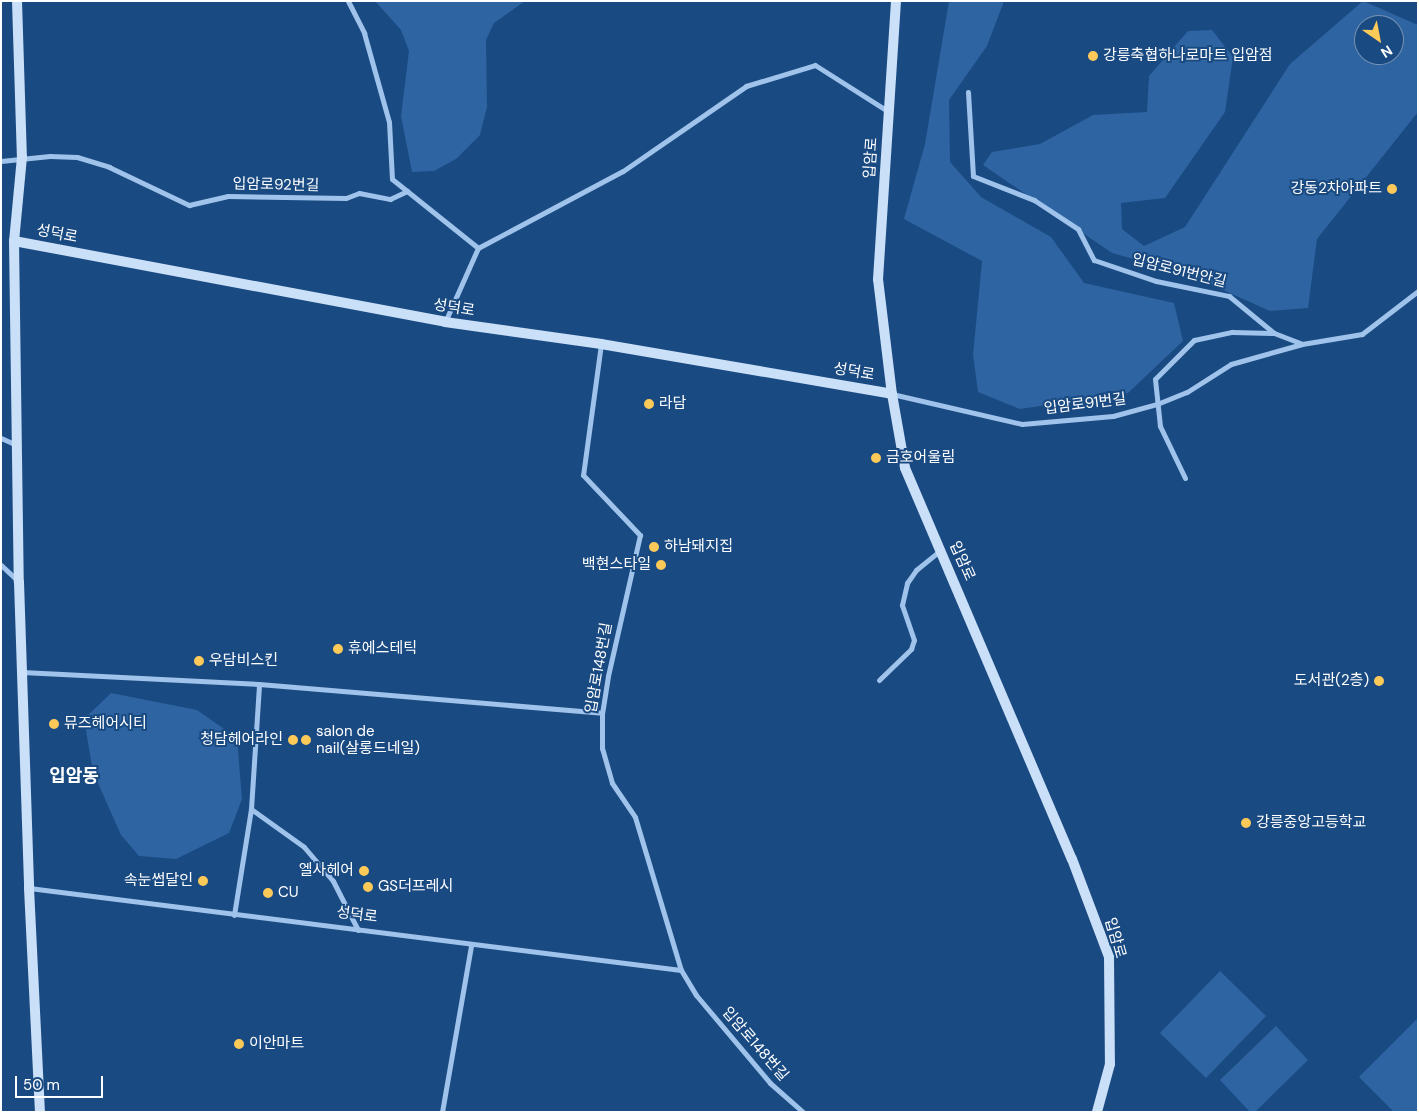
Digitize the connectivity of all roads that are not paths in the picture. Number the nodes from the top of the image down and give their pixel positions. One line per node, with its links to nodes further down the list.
1 (17, 1): 6 (street, 성덕로)
2 (348, 1): 8 (street)
3 (896, 1): 5 (street, 입암로)
4 (968, 92): 13 (street, 입암로91번안길)
5 (889, 112): 10 (street); 16 (street, 입암로)
6 (22, 157): 7 (street, 입암로92번길); 8 (street, 입암로92번길); 9 (street, 성덕로)
7 (1, 161)
8 (407, 191): 10 (street)
9 (14, 241): 12 (street, 성덕로); 19 (street, 성덕로)
10 (478, 248): 12 (street)
11 (1418, 291): 15 (street, 입암로91번길)
12 (445, 322): 14 (street, 성덕로)
13 (1274, 333): 15 (street); 17 (street)
14 (601, 344): 16 (street, 성덕로); 27 (street, 입암로148번길)
15 (1302, 344): 17 (street, 입암로91번길)
16 (892, 394): 17 (street, 입암로91번길); 21 (street, 입암로)
17 (1158, 404): 20 (street)
18 (1, 438): 19 (street)
19 (19, 447): 23 (street, 성덕로)
20 (1185, 478)
21 (941, 550): 25 (street); 37 (street, 입암로)
22 (1, 565): 23 (street)
23 (20, 582): 24 (street, 성덕로)
24 (22, 672): 26 (street); 29 (street, 성덕로)
25 (880, 680)
26 (259, 684): 27 (street); 28 (street)
27 (602, 713): 33 (street, 입암로148번길)
28 (251, 809): 30 (street); 31 (street)
29 (29, 888): 30 (street, 성덕로); 34 (street, 성덕로)
30 (234, 915): 31 (street, 성덕로)
31 (358, 930): 32 (street, 성덕로)
32 (471, 946): 33 (street, 성덕로); 35 (street)
33 (681, 970): 36 (street, 입암로148번길)
34 (40, 1112)
35 (442, 1112)
36 (803, 1112)
37 (1097, 1112)

